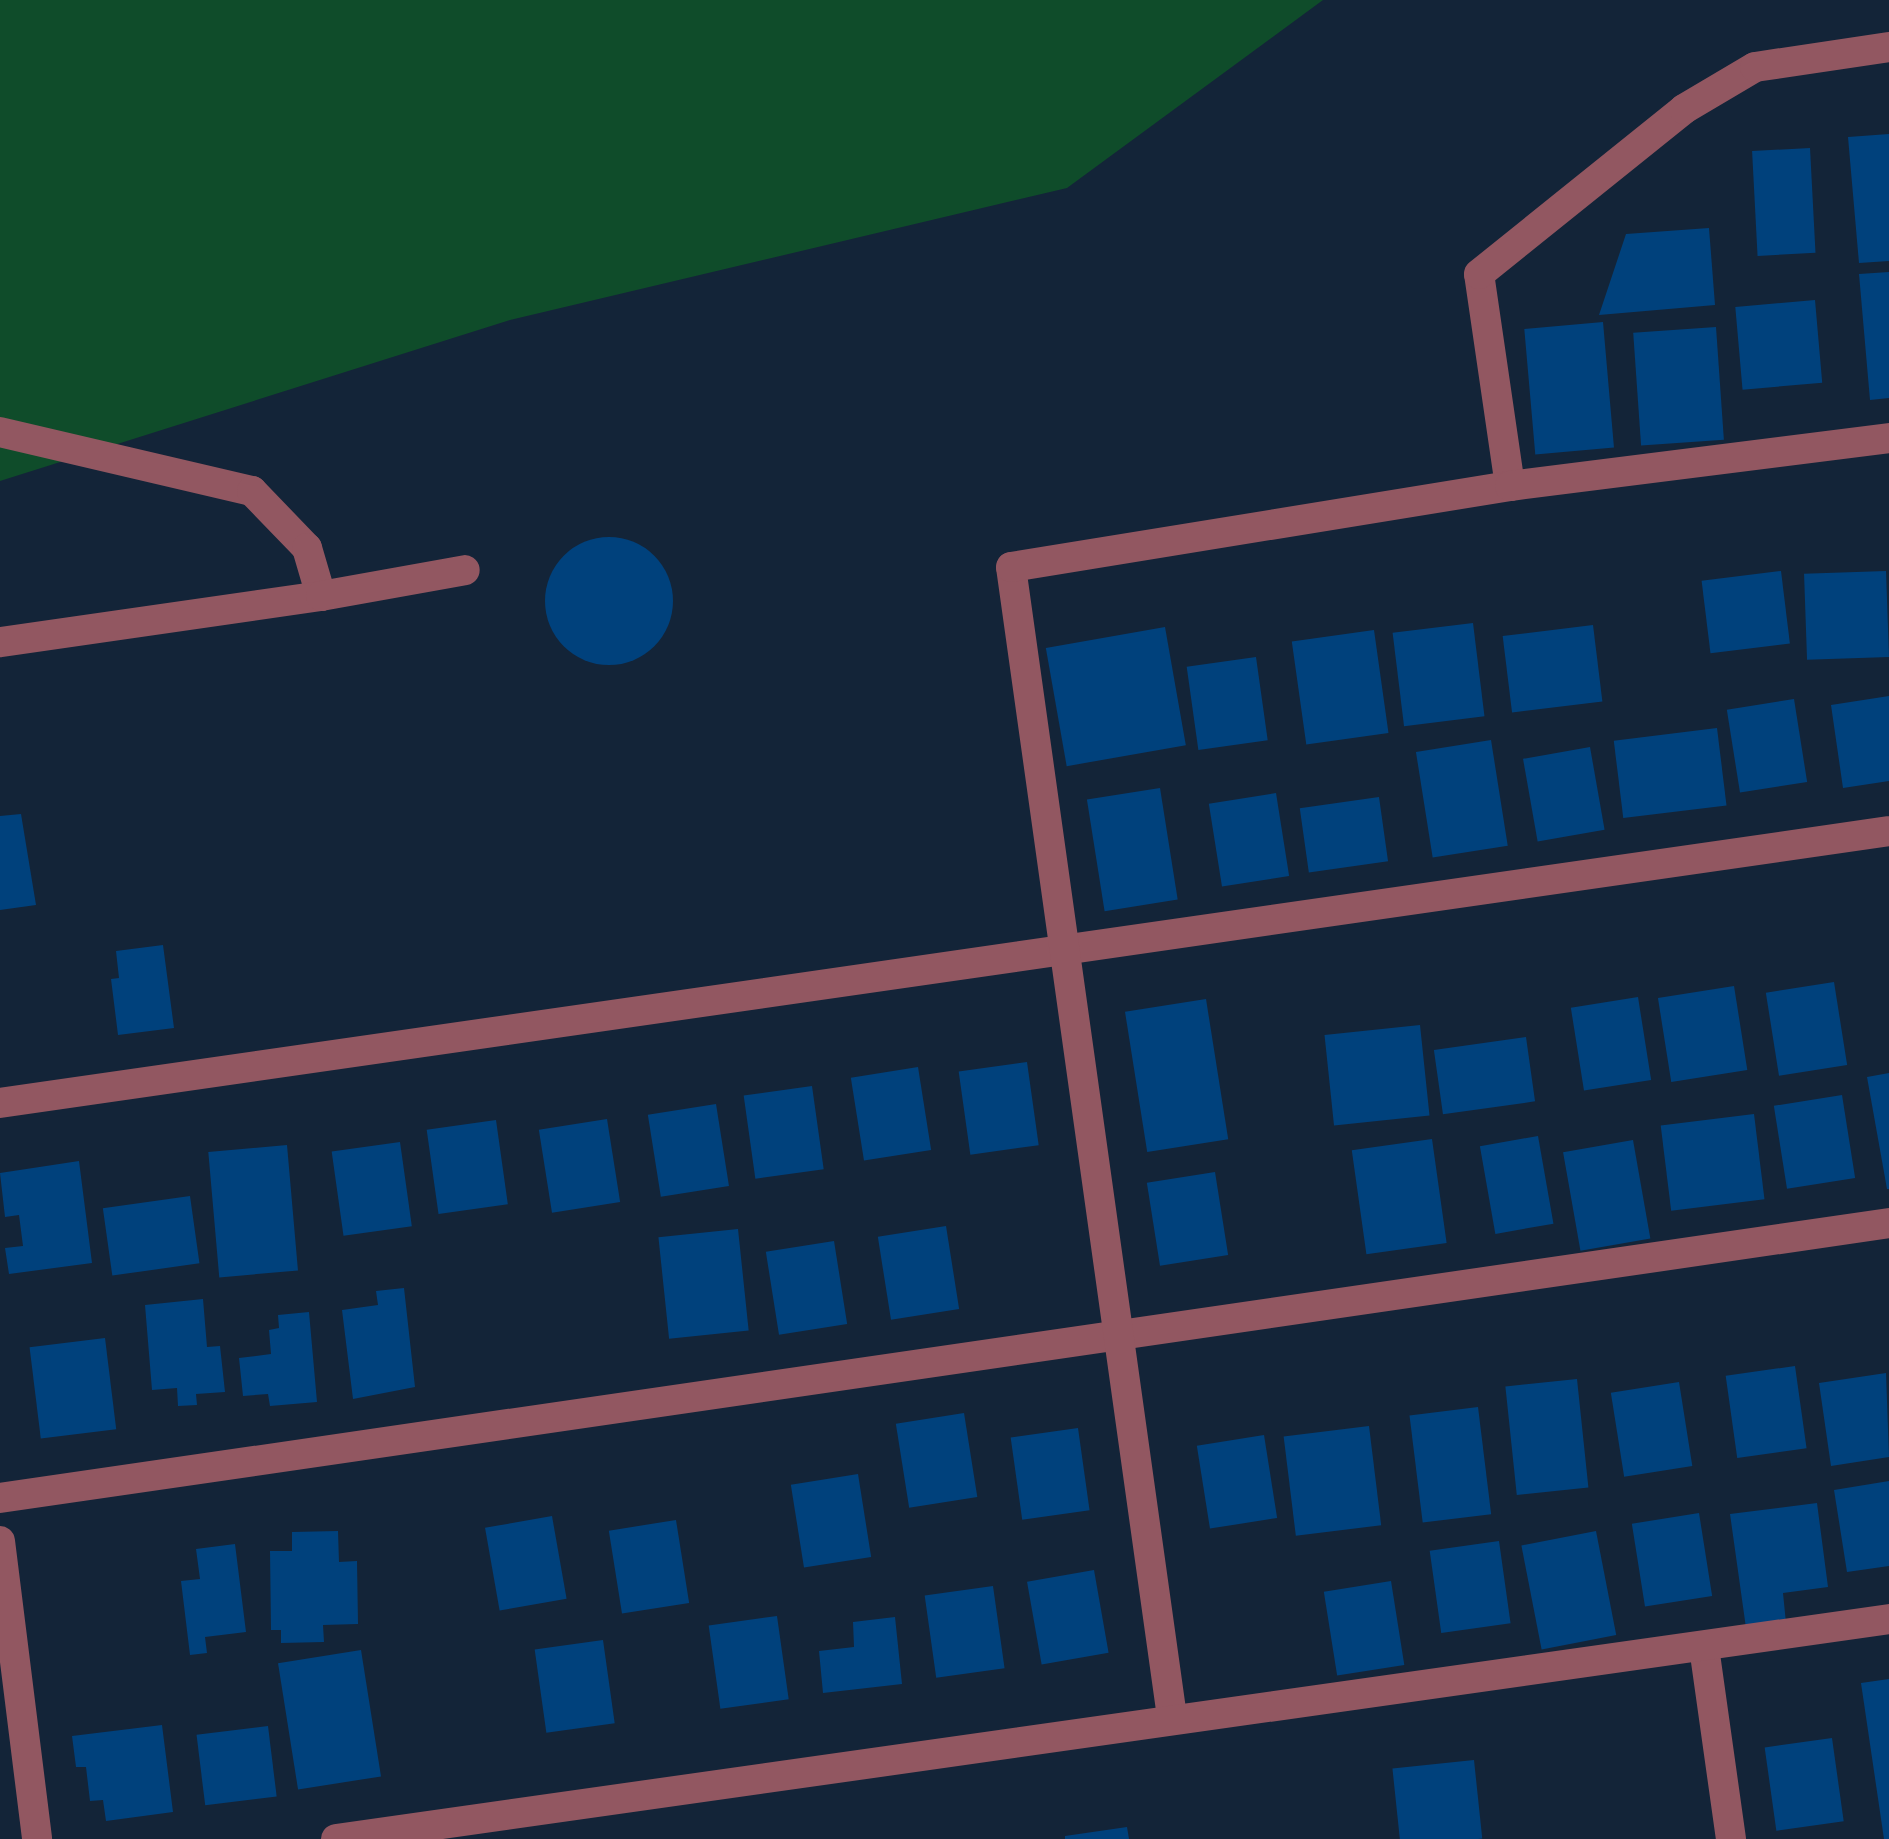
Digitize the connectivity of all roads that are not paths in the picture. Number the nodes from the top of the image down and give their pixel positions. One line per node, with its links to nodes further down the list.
1 (1889, 47): 4 (street)
2 (0, 432): 6 (street)
3 (1889, 438): 4 (street)
4 (1510, 486): 9 (street)
5 (465, 570): 6 (street)
6 (321, 596): 7 (street)
7 (0, 642)
8 (1889, 831): 9 (street)
9 (1063, 948): 10 (street); 12 (street)
10 (0, 1103)
11 (1889, 1223): 12 (street)
12 (1118, 1332): 13 (street); 17 (street)
13 (0, 1498)
14 (0, 1541): 18 (street)
15 (1889, 1619): 16 (street)
16 (1703, 1647): 17 (street); 20 (street)
17 (1172, 1717): 19 (street)
18 (37, 1839)
19 (336, 1839)
20 (1730, 1839)

